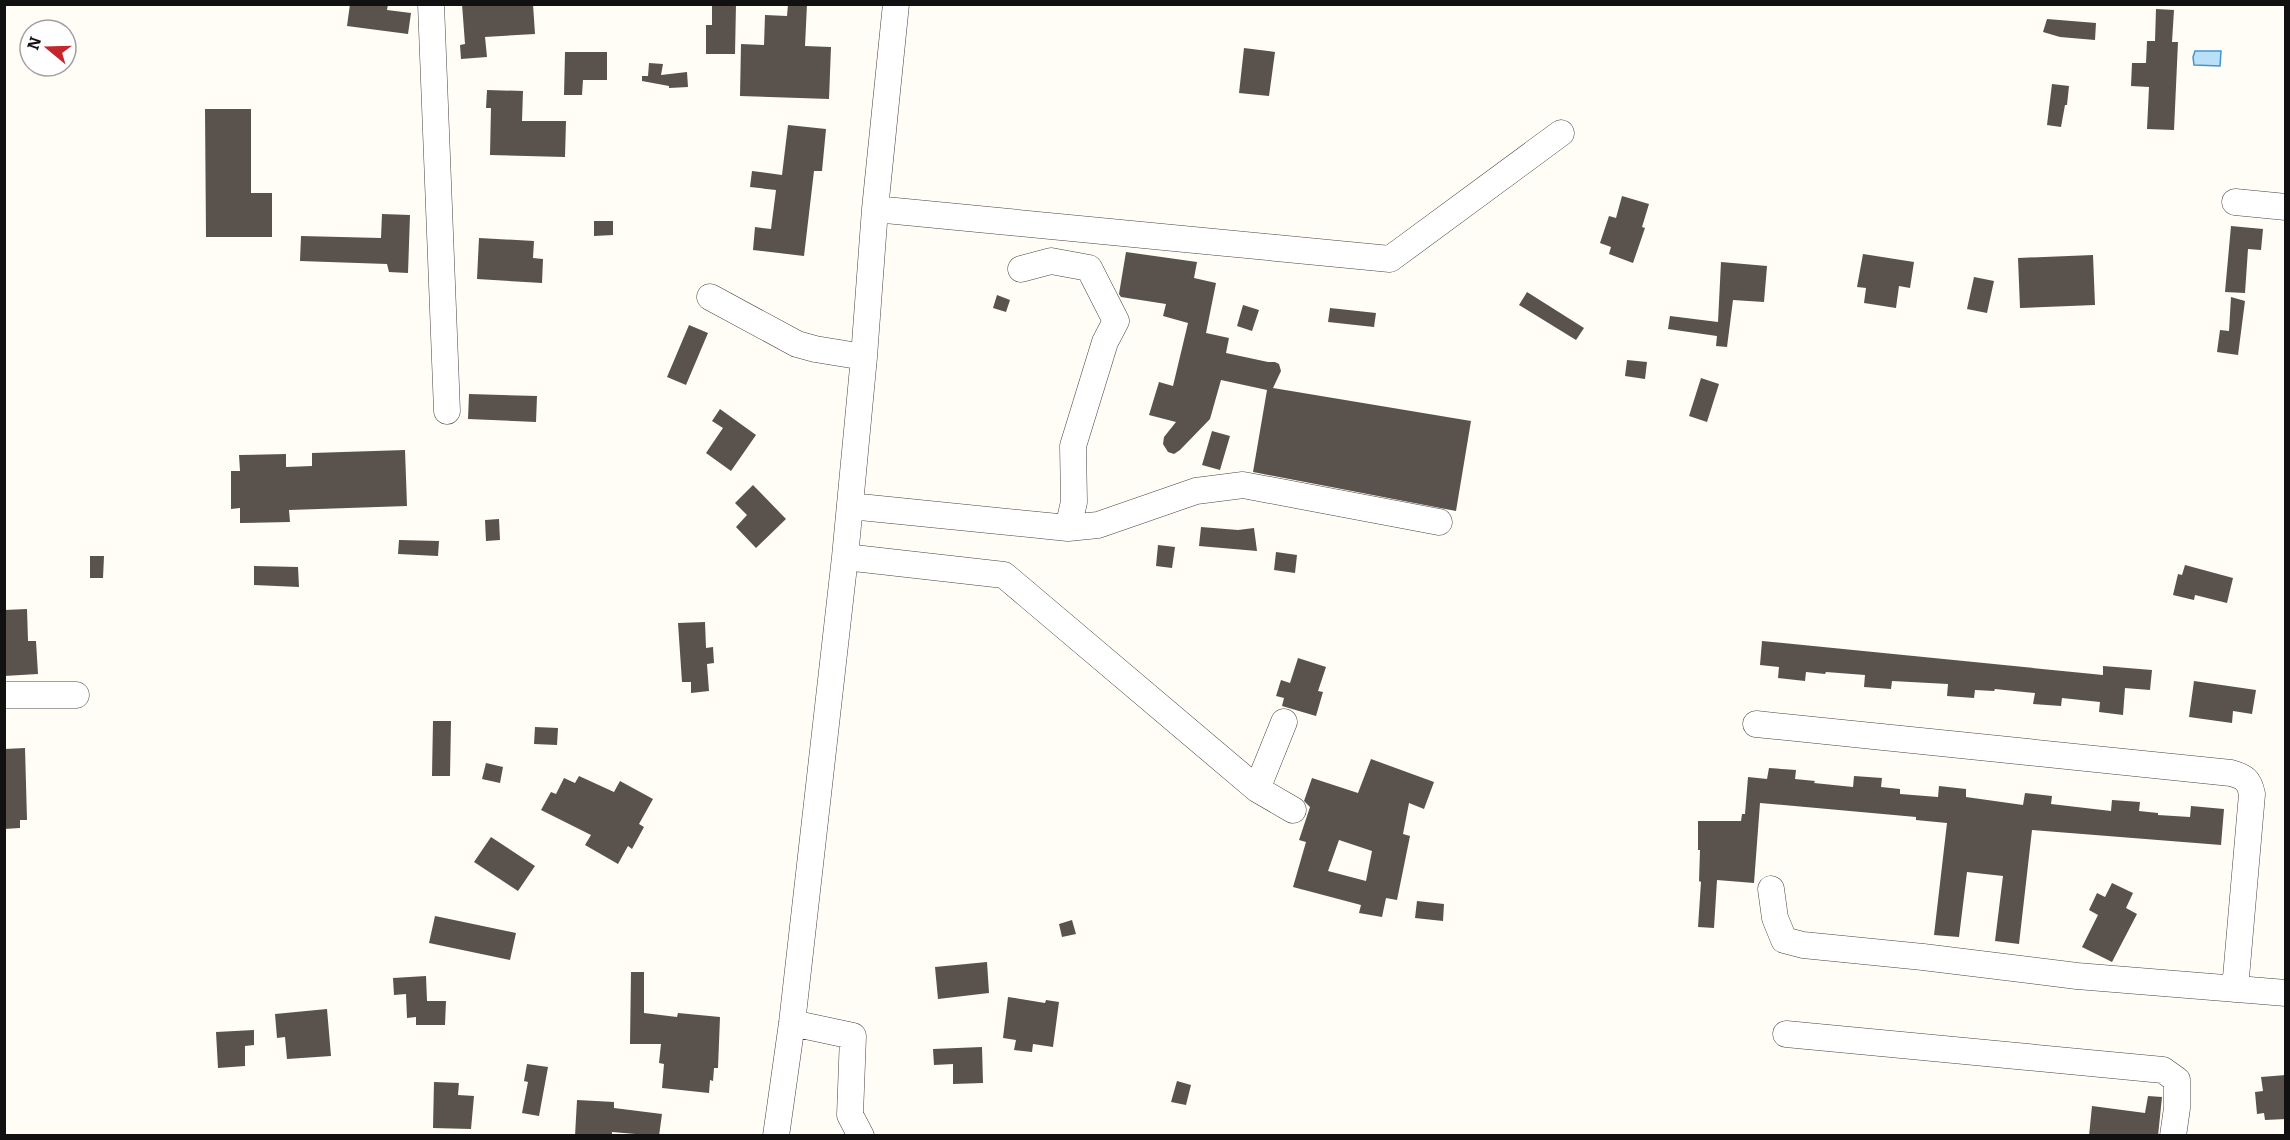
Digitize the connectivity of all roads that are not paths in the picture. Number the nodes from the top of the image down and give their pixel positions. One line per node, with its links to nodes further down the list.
1 (432, 4): 10 (street)
2 (896, 4): 6 (street)
3 (1561, 133): 6 (street)
4 (2235, 202): 5 (street)
5 (2286, 207)
6 (875, 209): 9 (street)
7 (1021, 269): 13 (street)
8 (710, 297): 9 (street)
9 (864, 357): 11 (street)
10 (447, 411)
11 (850, 506): 13 (street); 14 (street)
12 (1439, 522): 13 (street)
13 (1068, 528)
14 (845, 557): 19 (street); 24 (street)
15 (4, 695): 16 (street)
16 (76, 695)
17 (1284, 722): 19 (street)
18 (1756, 724): 22 (street)
19 (1257, 789): 20 (street)
20 (1293, 810)
21 (1771, 889): 22 (street)
22 (2235, 989): 23 (street)
23 (2286, 993)
24 (792, 1023): 26 (street); 27 (street)
25 (1786, 1034): 28 (street)
26 (776, 1136)
27 (861, 1136)
28 (2173, 1136)

